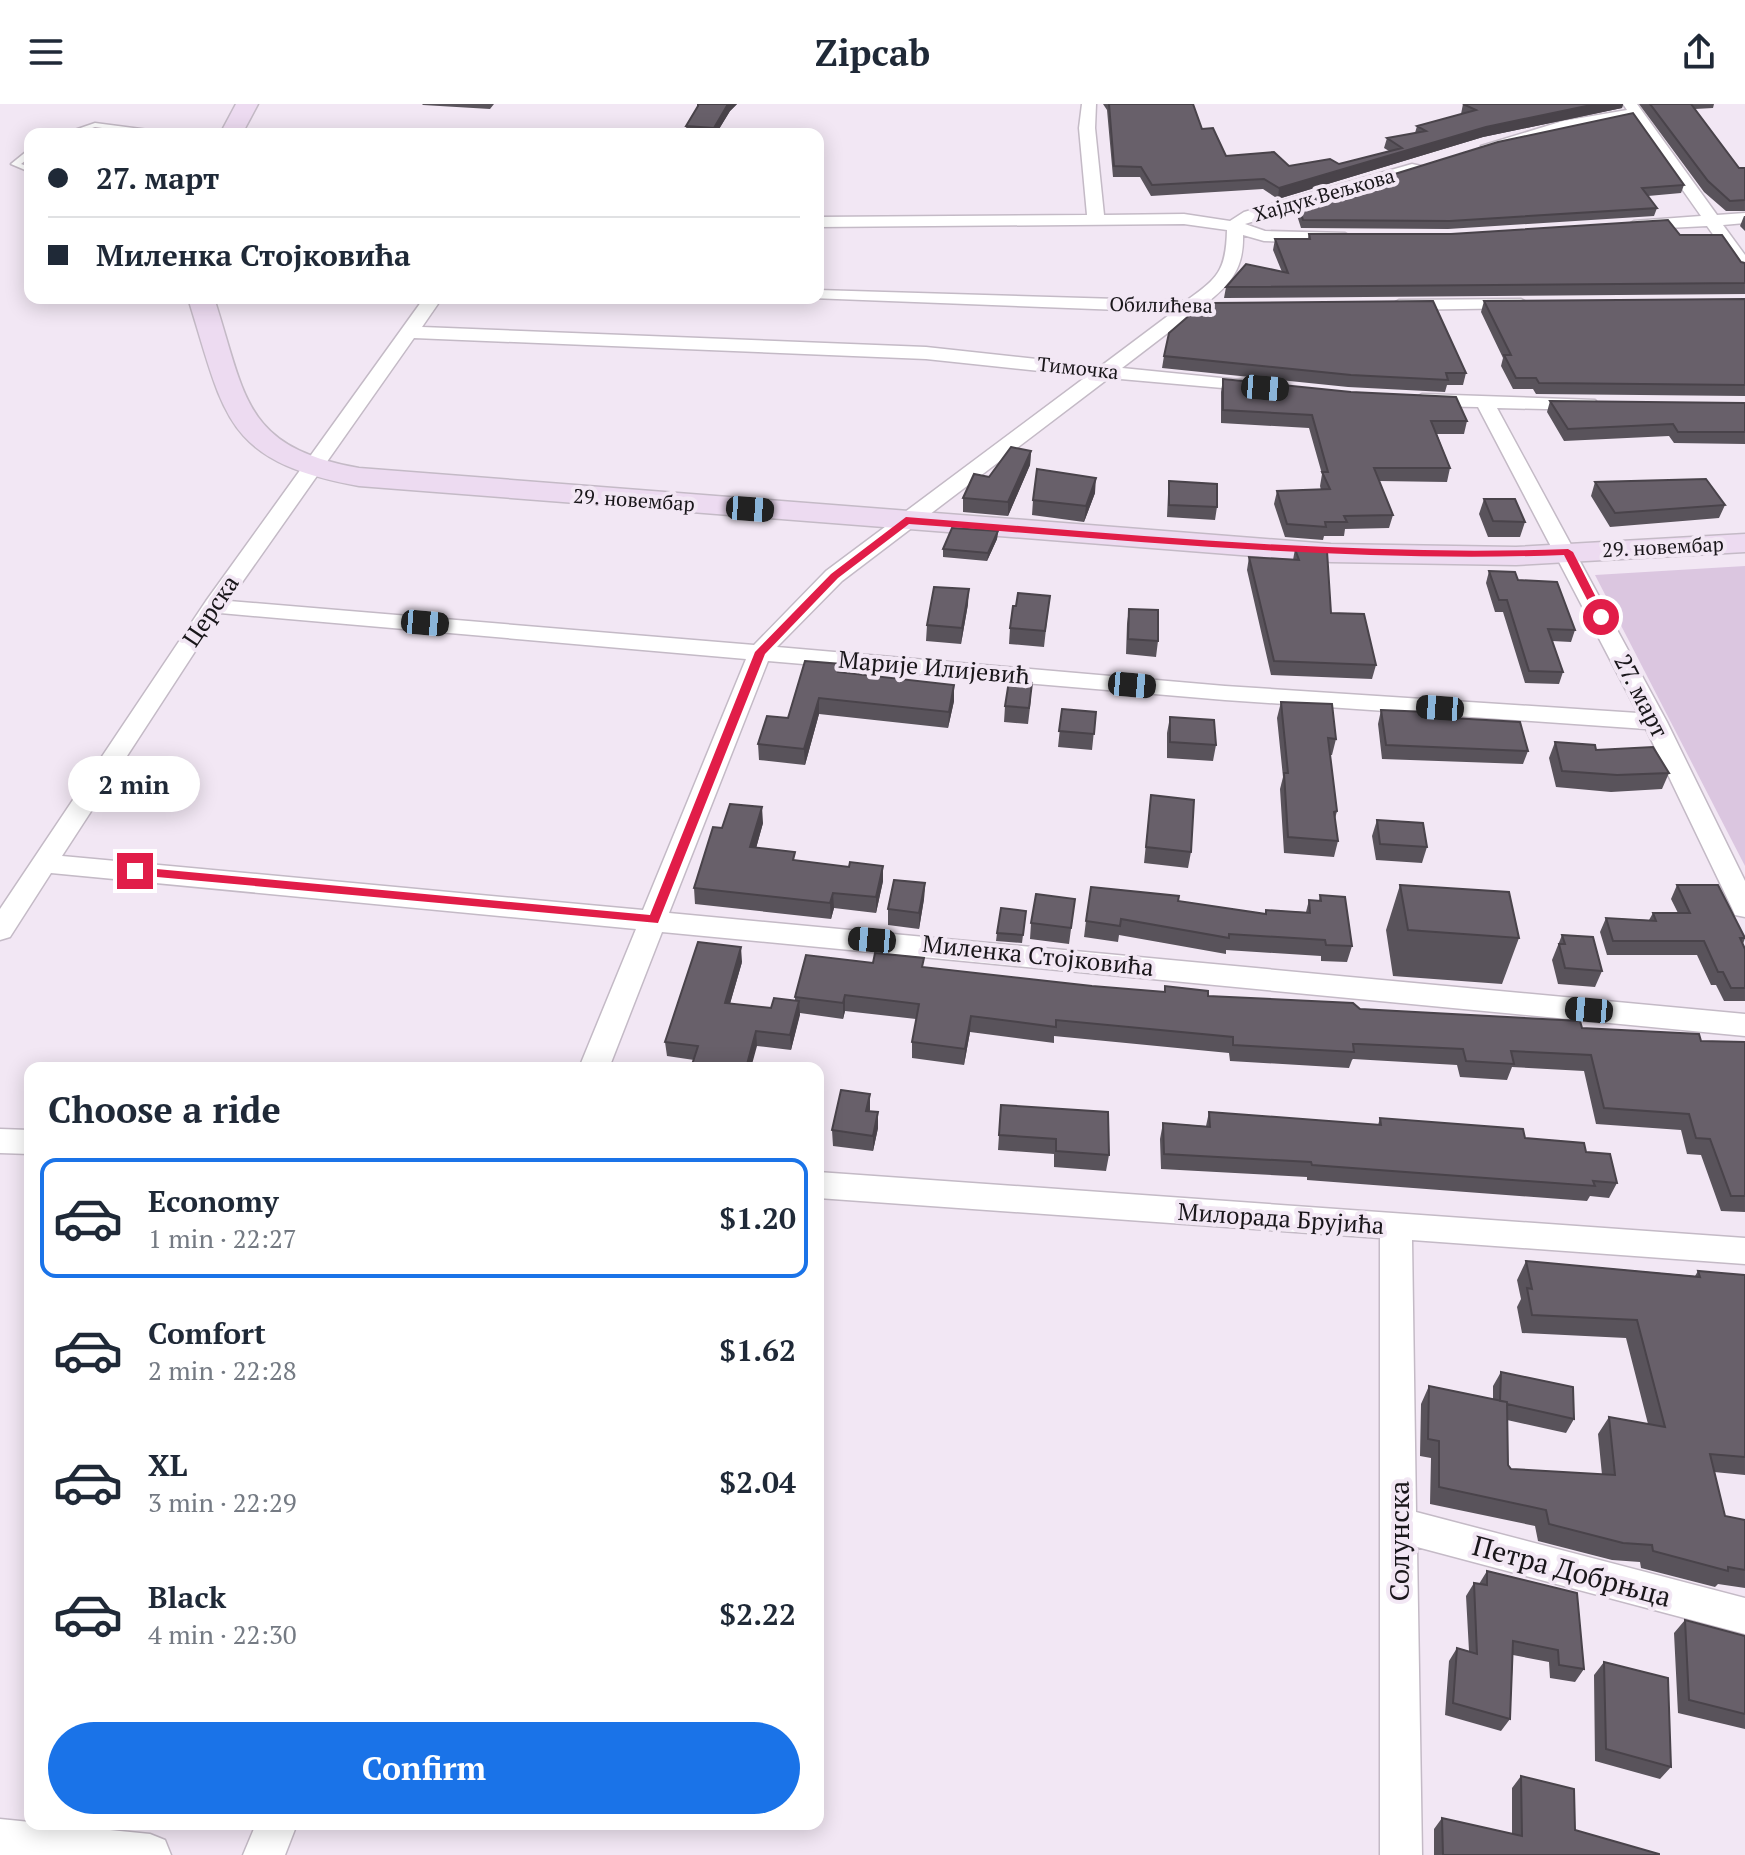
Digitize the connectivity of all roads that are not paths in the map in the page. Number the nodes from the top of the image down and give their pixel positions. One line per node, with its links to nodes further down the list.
1 (247, 104): 6 (main road)
2 (1089, 104): 12 (street)
3 (1633, 109): 7 (street); 13 (street)
4 (86, 128): 5 (lane)
5 (116, 128)
6 (234, 128)
7 (1471, 151)
8 (24, 157): 10 (lane)
9 (1428, 164): 15 (street, Хајдук Вељкова)
10 (24, 168)
11 (1745, 218): 13 (street)
12 (1096, 219): 14 (street, Хајдук Вељкова); 15 (street, Хајдук Вељкова)
13 (1712, 221): 16 (street); 18 (street)
14 (824, 222)
15 (1235, 227): 17 (street); 25 (street)
16 (1619, 227)
17 (1359, 238)
18 (1745, 267)
19 (824, 295): 25 (street, Обилићева)
20 (203, 304): 32 (main road, 29. новембар)
21 (429, 304): 26 (street, Церска)
22 (1539, 304): 23 (street)
23 (1380, 305)
24 (1222, 306): 25 (street, Обилићева)
25 (1190, 307): 27 (street)
26 (411, 332): 27 (street, Тимочка); 32 (street, Церска)
27 (1108, 370): 28 (street, Тимочка); 33 (street)
28 (1288, 390)
29 (1409, 399): 30 (street)
30 (1485, 403): 31 (street); 35 (street, 27. март)
31 (1608, 404)
32 (312, 467): 33 (main road, 29. новембар); 36 (street, Церска)
33 (906, 520): 35 (main road, 29. новембар); 37 (street)
34 (1745, 543): 35 (main road, 29. новембар)
35 (1568, 552): 38 (street, 27. март)
36 (214, 606): 37 (street, Марије Илијевић); 39 (street, Церска)
37 (760, 652): 38 (street, Марије Илијевић); 41 (street)
38 (1655, 722): 40 (street, 27. март)
39 (44, 863): 41 (street, Миленка Стојковића); 42 (street, Церска)
40 (1745, 908)
41 (654, 919): 43 (street, Миленка Стојковића); 44 (street)
42 (0, 930)
43 (1745, 1025)
44 (596, 1062)
45 (0, 1141): 46 (street)
46 (24, 1142)
47 (824, 1185): 48 (street, Милорада Брујића)
48 (1396, 1228): 49 (street, Милорада Брујића); 50 (street, Солунска)
49 (1745, 1251)
50 (1399, 1525): 51 (street, Петра Добрњца); 56 (street, Солунска)
51 (1745, 1616)
52 (274, 1830): 55 (street)
53 (0, 1839): 54 (street)
54 (150, 1855)
55 (264, 1855)
56 (1401, 1855)

